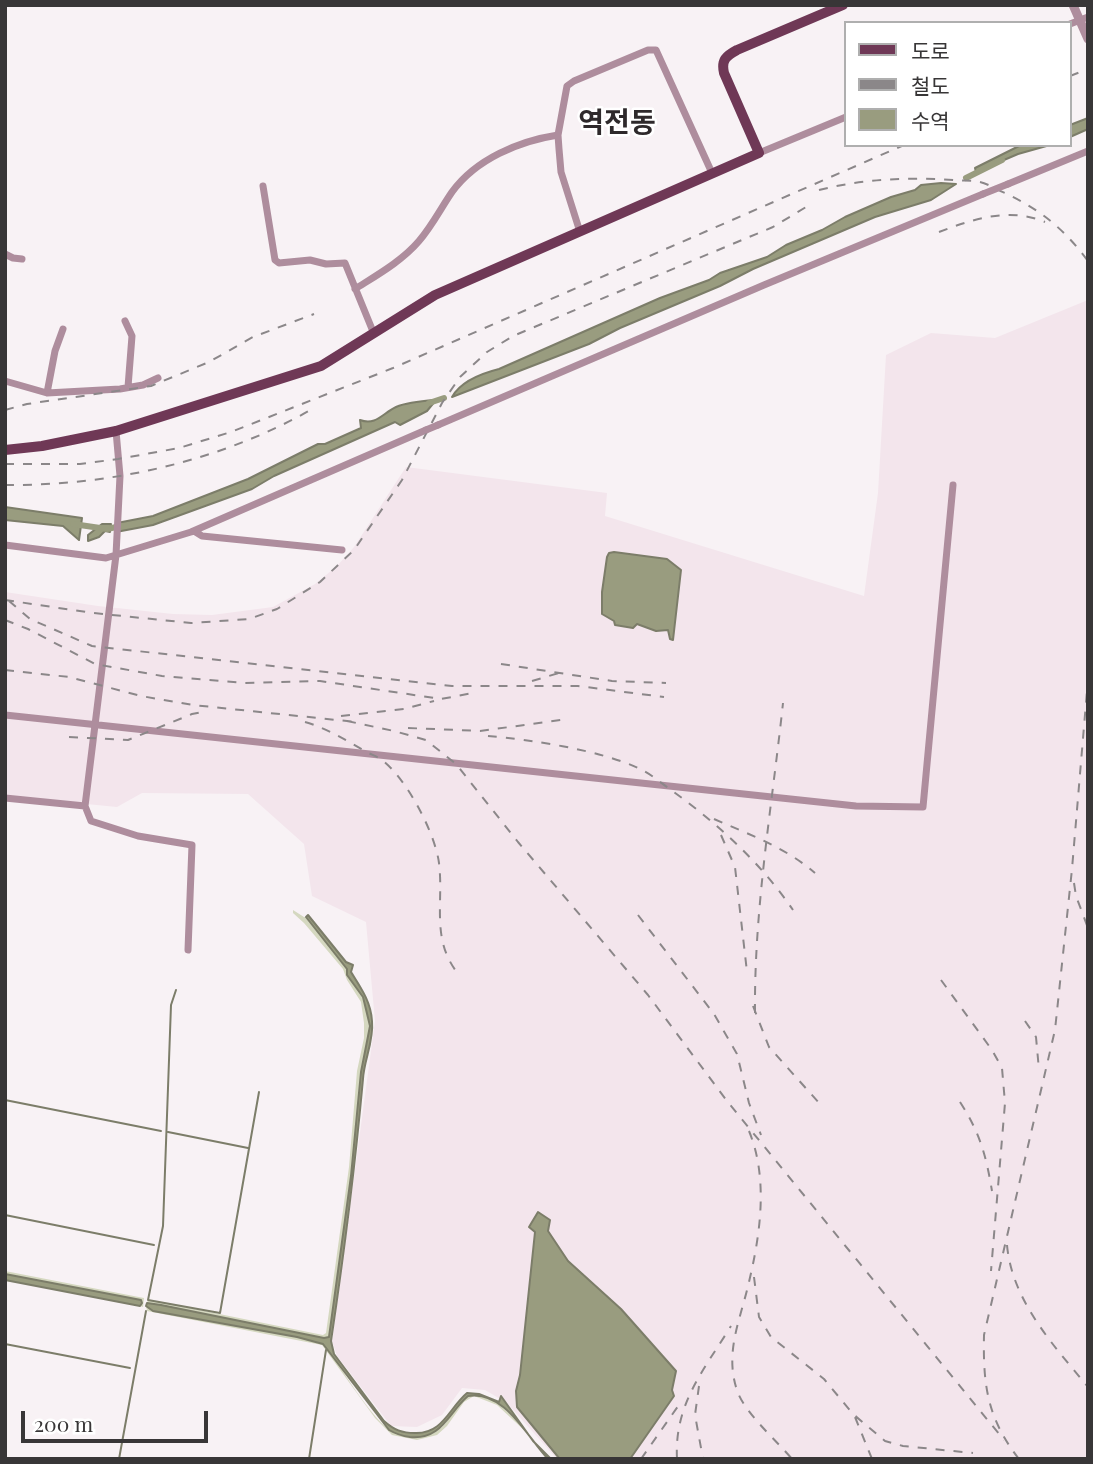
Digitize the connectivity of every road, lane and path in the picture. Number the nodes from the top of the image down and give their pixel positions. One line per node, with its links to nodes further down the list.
1 (843, 5): 8 (main road)
2 (1073, 5): 3 (street)
3 (1079, 20): 4 (street)
4 (1088, 39)
5 (844, 118): 8 (street)
6 (558, 135): 9 (street); 11 (street); 14 (street)
7 (1088, 151): 25 (street, bridge)
8 (759, 153): 9 (main road)
9 (712, 173): 11 (main road)
10 (263, 186): 14 (street)
11 (580, 232): 17 (main road)
12 (5, 254): 13 (street)
13 (22, 259)
14 (355, 289): 17 (street)
15 (125, 321): 20 (street)
16 (62, 329): 21 (street)
17 (374, 334): 22 (main road)
18 (158, 378): 20 (street)
19 (5, 381): 21 (street)
20 (128, 387): 21 (street)
21 (47, 393)
22 (117, 431): 23 (main road); 28 (street)
23 (5, 450)
24 (953, 485): 30 (street)
25 (194, 531): 27 (street); 28 (street)
26 (5, 545): 28 (street)
27 (342, 550)
28 (116, 555): 30 (street)
29 (5, 715): 30 (street)
30 (94, 724): 32 (street)
31 (5, 798): 32 (street)
32 (85, 806): 33 (street)
33 (188, 950)

